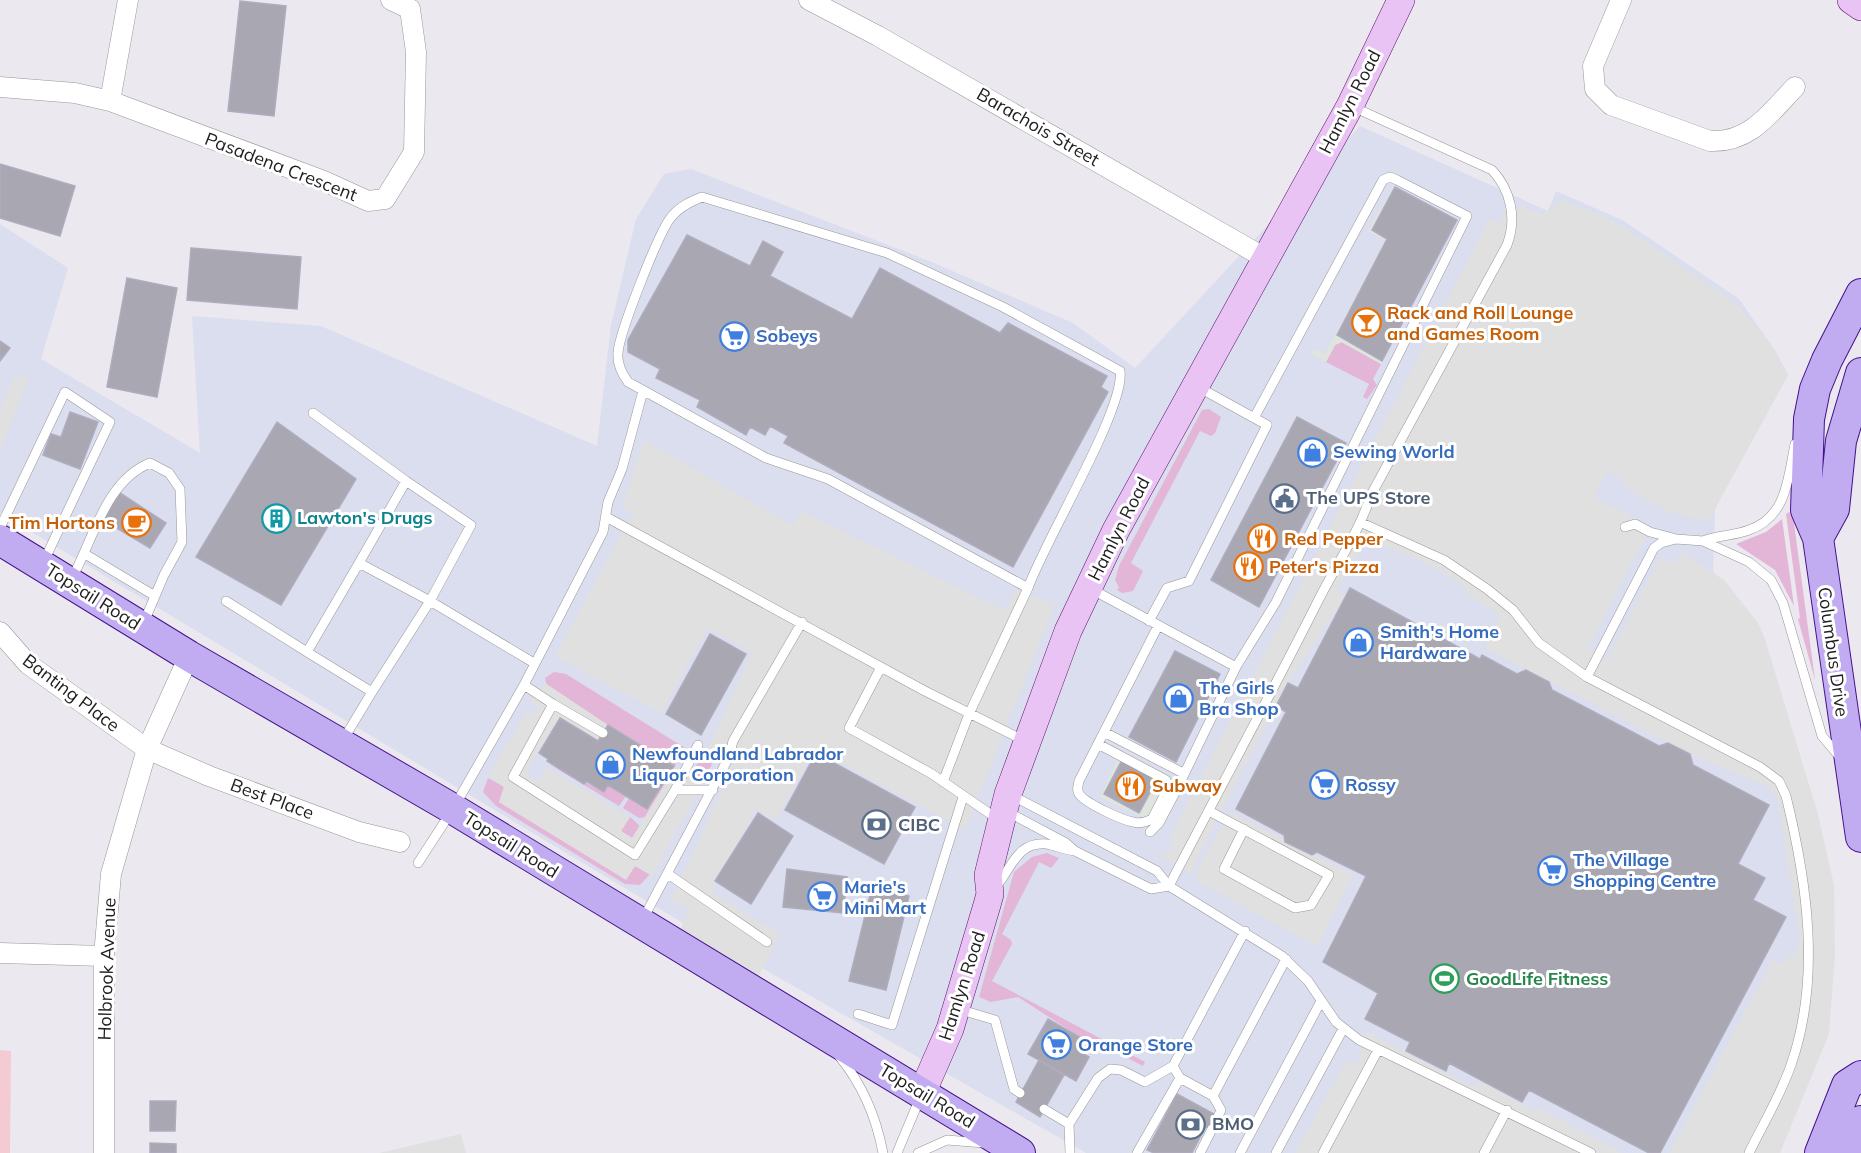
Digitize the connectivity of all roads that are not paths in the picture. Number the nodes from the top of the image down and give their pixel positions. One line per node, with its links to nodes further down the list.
1 (128, 0): 10 (street)
2 (391, 0): 10 (street, Pasadena Crescent)
3 (809, 0): 12 (street, Barachois Street)
4 (1401, 0): 11 (street, Hamlyn Road)
5 (1621, 0): 9 (street)
6 (1851, 0): 7 (street)
7 (1861, 7)
8 (0, 87): 10 (street, Pasadena Crescent)
9 (1795, 87)
10 (110, 100)
11 (1350, 106): 12 (street, Hamlyn Road); 22 (lane)
12 (1265, 258): 15 (street, Hamlyn Road)
13 (1861, 294): 19 (main road, Columbus Drive)
14 (1861, 373): 25 (main road)
15 (1195, 385): 18 (lane); 34 (street, Hamlyn Road)
16 (643, 391): 21 (lane); 33 (lane); 33 (lane)
17 (313, 413): 20 (lane)
18 (1254, 418): 39 (lane); 46 (lane)
19 (1809, 419): 25 (main road, Columbus Drive); 28 (lane)
20 (406, 481): 30 (lane); 37 (lane)
21 (608, 518): 38 (lane); 44 (lane)
22 (1362, 523): 47 (lane); 67 (lane)
23 (1625, 527): 26 (lane)
24 (0, 528): 31 (lane)
25 (1818, 538): 59 (main road, Columbus Drive)
26 (1676, 539): 28 (lane); 47 (lane)
27 (0, 540): 31 (main road, Topsail Road)
28 (1703, 541): 59 (lane)
29 (86, 554): 32 (lane); 35 (lane); 35 (lane)
30 (359, 563): 37 (lane); 42 (lane)
31 (42, 566): 32 (main road, Topsail Road)
32 (70, 582): 40 (main road, Topsail Road)
33 (1028, 588): 51 (lane)
34 (1088, 588): 39 (lane); 54 (street, Hamlyn Road)
35 (155, 596): 40 (lane)
36 (226, 601): 42 (lane)
37 (430, 601): 44 (lane); 49 (lane)
38 (802, 622): 45 (lane); 63 (lane)
39 (1154, 623): 46 (lane); 52 (lane)
40 (142, 627): 43 (main road, Topsail Road)
41 (0, 632): 58 (street, Banting Place)
42 (307, 652): 49 (lane)
43 (189, 656): 55 (main road, Topsail Road); 58 (street, Holbrook Avenue)
44 (534, 663): 48 (lane)
45 (881, 667): 51 (lane); 61 (lane)
46 (1236, 667): 60 (lane)
47 (1587, 677): 114 (lane)
48 (524, 685): 50 (lane); 66 (lane)
49 (372, 692): 55 (lane)
50 (553, 704): 53 (lane); 62 (lane)
51 (969, 714): 54 (lane); 61 (lane)
52 (1104, 732): 56 (lane); 60 (lane)
53 (603, 734)
54 (1025, 741): 65 (street, Hamlyn Road)
55 (341, 744): 66 (main road, Topsail Road)
56 (1098, 744): 56 (lane)
57 (698, 745): 62 (lane)
58 (147, 748): 71 (street, Best Place); 81 (street, Holbrook Avenue)
59 (1850, 768): 70 (main road, Columbus Drive)
60 (1183, 773): 69 (lane)
61 (943, 782): 64 (lane)
62 (675, 790): 63 (lane)
63 (713, 790): 74 (lane)
64 (963, 797): 65 (lane); 85 (lane)
65 (1004, 808): 72 (lane); 75 (lane); 76 (street, Hamlyn Road)
66 (453, 809): 73 (lane); 77 (main road, Topsail Road)
67 (1209, 811): 68 (lane); 75 (lane)
68 (1244, 829): 68 (lane)
69 (1150, 832)
70 (1861, 837)
71 (400, 842)
72 (1075, 851): 75 (lane); 76 (lane)
73 (418, 863)
74 (668, 874): 77 (lane); 79 (lane)
75 (1169, 886): 78 (lane)
76 (990, 894): 84 (street, Hamlyn Road)
77 (641, 924): 87 (main road, Topsail Road)
78 (1245, 931): 82 (lane); 89 (lane)
79 (767, 942)
80 (0, 952): 81 (street)
81 (104, 956): 102 (street, Holbrook Avenue)
82 (1286, 960): 83 (lane); 94 (lane)
83 (1320, 1003): 86 (lane); 109 (lane)
84 (957, 1008): 92 (street, Hamlyn Road); 93 (lane)
85 (858, 1014)
86 (1343, 1029): 88 (lane); 110 (lane)
87 (818, 1032): 92 (main road, Topsail Road); 103 (lane)
88 (1378, 1050): 96 (lane); 111 (lane)
89 (1173, 1066): 91 (lane); 99 (lane)
90 (1861, 1076): 115 (main road)
91 (1180, 1078): 94 (lane); 107 (lane)
92 (922, 1092): 101 (main road, Topsail Road); 104 (lane)
93 (1020, 1093)
94 (1213, 1096): 97 (lane)
95 (1044, 1108): 99 (lane)
96 (1507, 1110): 112 (lane); 113 (lane)
97 (1217, 1119)
98 (1861, 1121): 116 (main road)
99 (1069, 1124): 106 (lane)
100 (1212, 1129): 108 (lane)
101 (1014, 1150): 105 (lane)
102 (104, 1153)
103 (882, 1153)
104 (897, 1153)
105 (918, 1153)
106 (1070, 1153)
107 (1137, 1153)
108 (1200, 1153)
109 (1240, 1153)
110 (1276, 1153)
111 (1323, 1153)
112 (1484, 1153)
113 (1592, 1153)
114 (1749, 1153)
115 (1820, 1153)
116 (1849, 1153)

